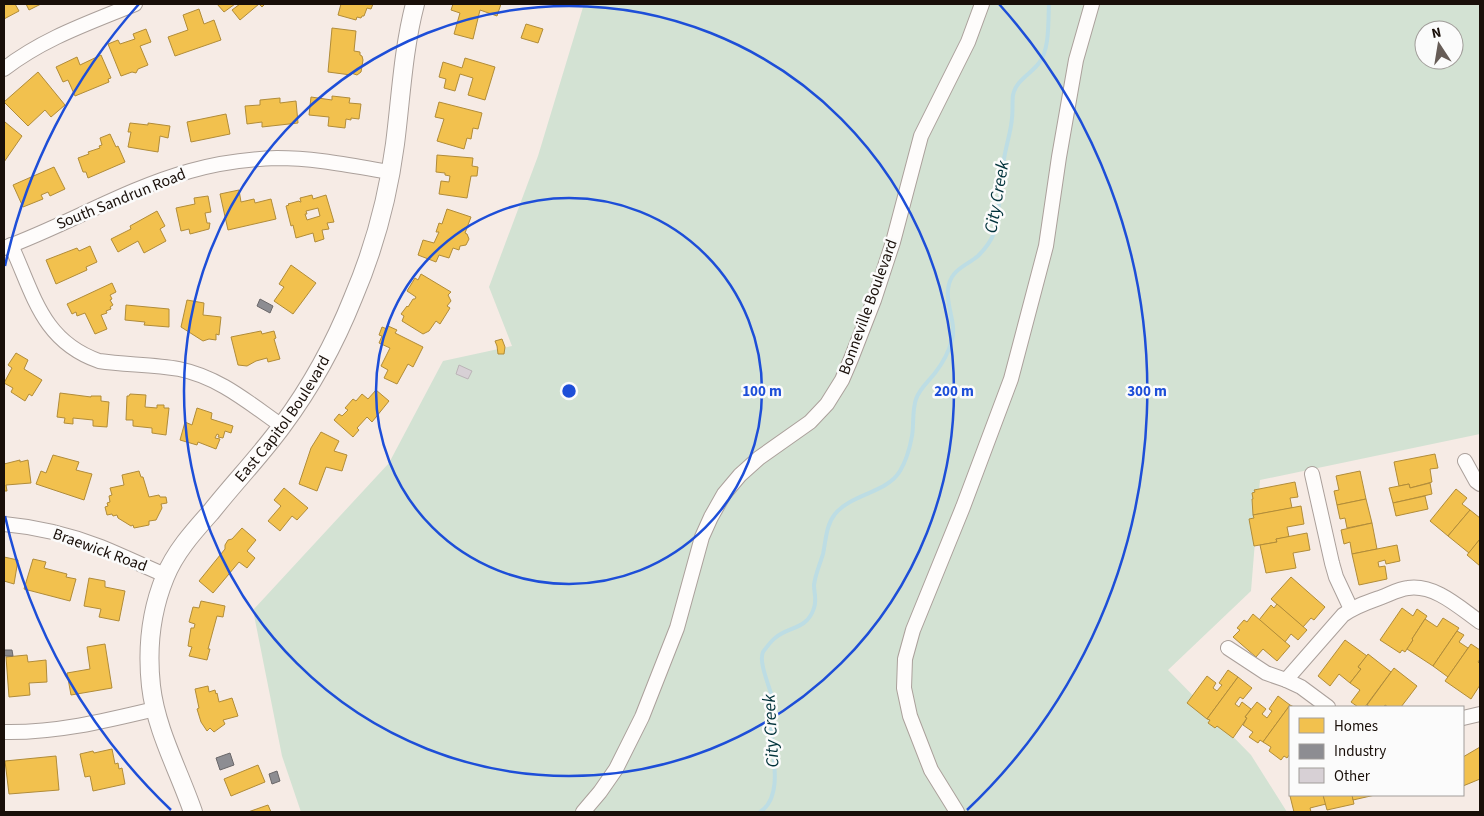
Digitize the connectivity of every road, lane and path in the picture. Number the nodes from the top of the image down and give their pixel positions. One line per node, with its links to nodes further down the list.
1 (135, 4): 5 (street)
2 (416, 4): 6 (street, East Capitol Boulevard)
3 (982, 4): 24 (street, Bonneville Boulevard)
4 (1092, 4): 25 (street)
5 (4, 70)
6 (390, 172): 7 (street, South Sandrun Road); 8 (street, East Capitol Boulevard)
7 (8, 247): 8 (street)
8 (282, 426): 13 (street, East Capitol Boulevard)
9 (1465, 461): 11 (street)
10 (1312, 474): 14 (street)
11 (1480, 484)
12 (4, 524): 13 (street, Braewick Road)
13 (165, 575): 19 (street, East Capitol Boulevard)
14 (1351, 610): 15 (street); 17 (street)
15 (1480, 622)
16 (1228, 648): 17 (street)
17 (1286, 680): 18 (street)
18 (1327, 706)
19 (155, 709): 22 (street); 23 (street, East Capitol Boulevard)
20 (1480, 714): 21 (street)
21 (1464, 718)
22 (4, 732)
23 (193, 812)
24 (582, 812)
25 (957, 812)

